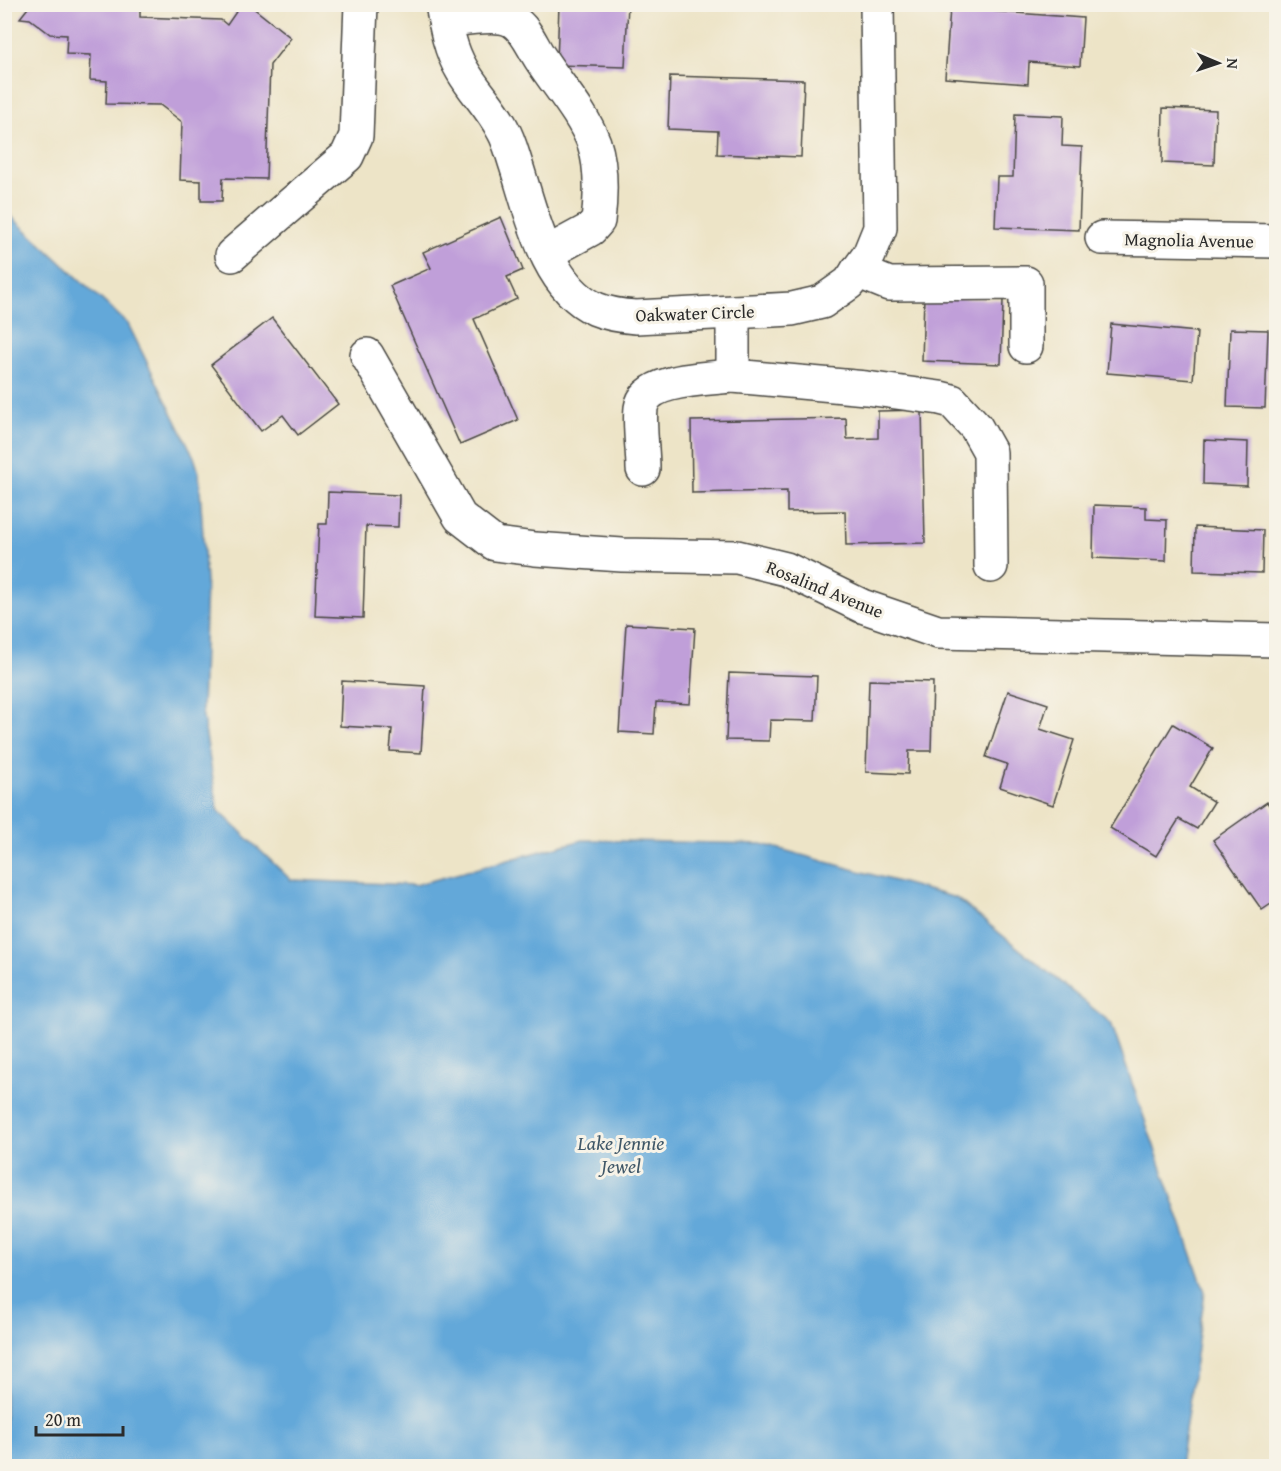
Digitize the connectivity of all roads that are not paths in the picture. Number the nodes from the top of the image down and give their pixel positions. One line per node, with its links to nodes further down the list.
1 (361, 4): 7 (street)
2 (877, 4): 8 (street, Oakwater Circle)
3 (443, 13): 6 (street, Oakwater Circle); 6 (street)
4 (1102, 238): 5 (street, Magnolia Avenue)
5 (1276, 242)
6 (547, 253): 9 (street, Oakwater Circle)
7 (232, 255)
8 (857, 271): 9 (street, Oakwater Circle); 10 (street)
9 (733, 312): 12 (street)
10 (1026, 346)
11 (367, 355): 15 (street, Rosalind Avenue)
12 (733, 376): 13 (street); 14 (street)
13 (643, 469)
14 (992, 566)
15 (1276, 640)

